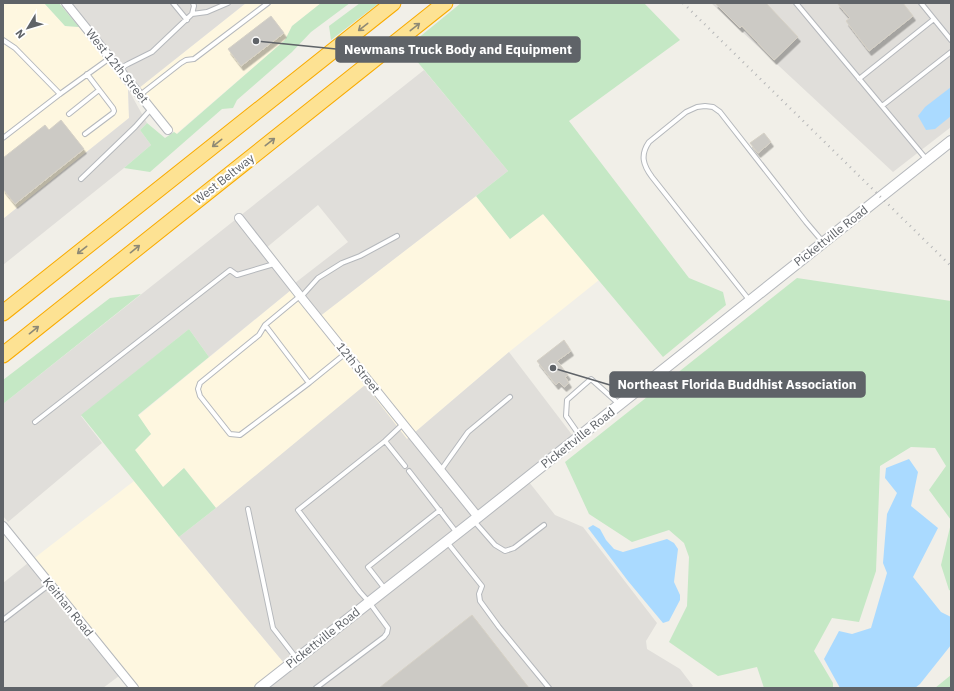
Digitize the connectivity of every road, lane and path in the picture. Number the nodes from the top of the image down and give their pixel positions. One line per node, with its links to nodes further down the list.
1 (66, 3): 16 (street, West 12th Street)
2 (173, 3): 12 (lane)
3 (193, 3): 10 (lane)
4 (228, 3): 10 (lane)
5 (268, 3): 22 (lane)
6 (393, 3): 38 (highway, one-way to 38)
7 (445, 3): 41 (highway, West Beltway, one-way to 7)
8 (796, 3): 19 (lane)
9 (921, 3): 11 (lane)
10 (192, 14): 12 (lane)
11 (934, 19): 14 (lane); 19 (lane)
12 (187, 20): 17 (lane)
13 (3, 40): 21 (lane)
14 (951, 40)
15 (951, 52): 23 (lane)
16 (110, 58): 17 (street, West 12th Street); 18 (lane)
17 (119, 70): 22 (street, West 12th Street)
18 (87, 74): 20 (lane); 21 (lane)
19 (859, 78): 23 (lane)
20 (99, 90): 25 (lane); 27 (lane)
21 (60, 94): 28 (lane)
22 (140, 95): 24 (street, West 12th Street)
23 (882, 106): 30 (lane)
24 (151, 109): 26 (street, West 12th Street); 31 (lane)
25 (69, 114)
26 (168, 130)
27 (85, 134)
28 (3, 138)
29 (951, 141): 30 (street, Pickettville Road)
30 (927, 160): 34 (street, Pickettville Road)
31 (82, 179)
32 (239, 218): 35 (street, 12th Street)
33 (397, 236): 36 (lane)
34 (823, 243): 37 (street, Pickettville Road); 37 (lane)
35 (274, 264): 36 (street, 12th Street); 45 (lane)
36 (301, 297): 39 (lane); 40 (street, 12th Street)
37 (750, 301): 44 (street, Pickettville Road)
38 (3, 313)
39 (265, 325): 42 (lane); 42 (lane)
40 (347, 353): 42 (lane); 46 (street, 12th Street)
41 (3, 355)
42 (309, 383)
43 (510, 397): 50 (lane)
44 (619, 405): 47 (street, Pickettville Road); 47 (lane)
45 (35, 422)
46 (404, 424): 48 (lane); 50 (street, 12th Street)
47 (580, 436): 54 (street, Pickettville Road)
48 (385, 441): 49 (lane); 61 (lane)
49 (405, 466)
50 (440, 470): 54 (street, 12th Street)
51 (409, 471): 53 (lane)
52 (248, 509): 63 (lane)
53 (440, 510): 57 (lane); 60 (lane)
54 (476, 518): 55 (lane); 57 (street, Pickettville Road)
55 (544, 525)
56 (3, 526): 59 (street, Keithan Road)
57 (457, 533): 58 (street, Pickettville Road)
58 (447, 541): 60 (street, Pickettville Road); 67 (lane)
59 (50, 584): 62 (lane); 64 (street, Keithan Road)
60 (386, 589): 61 (street, Pickettville Road)
61 (369, 602): 63 (street, Pickettville Road); 66 (lane)
62 (3, 620)
63 (297, 659): 65 (street, Pickettville Road)
64 (134, 688)
65 (260, 688)
66 (316, 688)
67 (549, 688)

